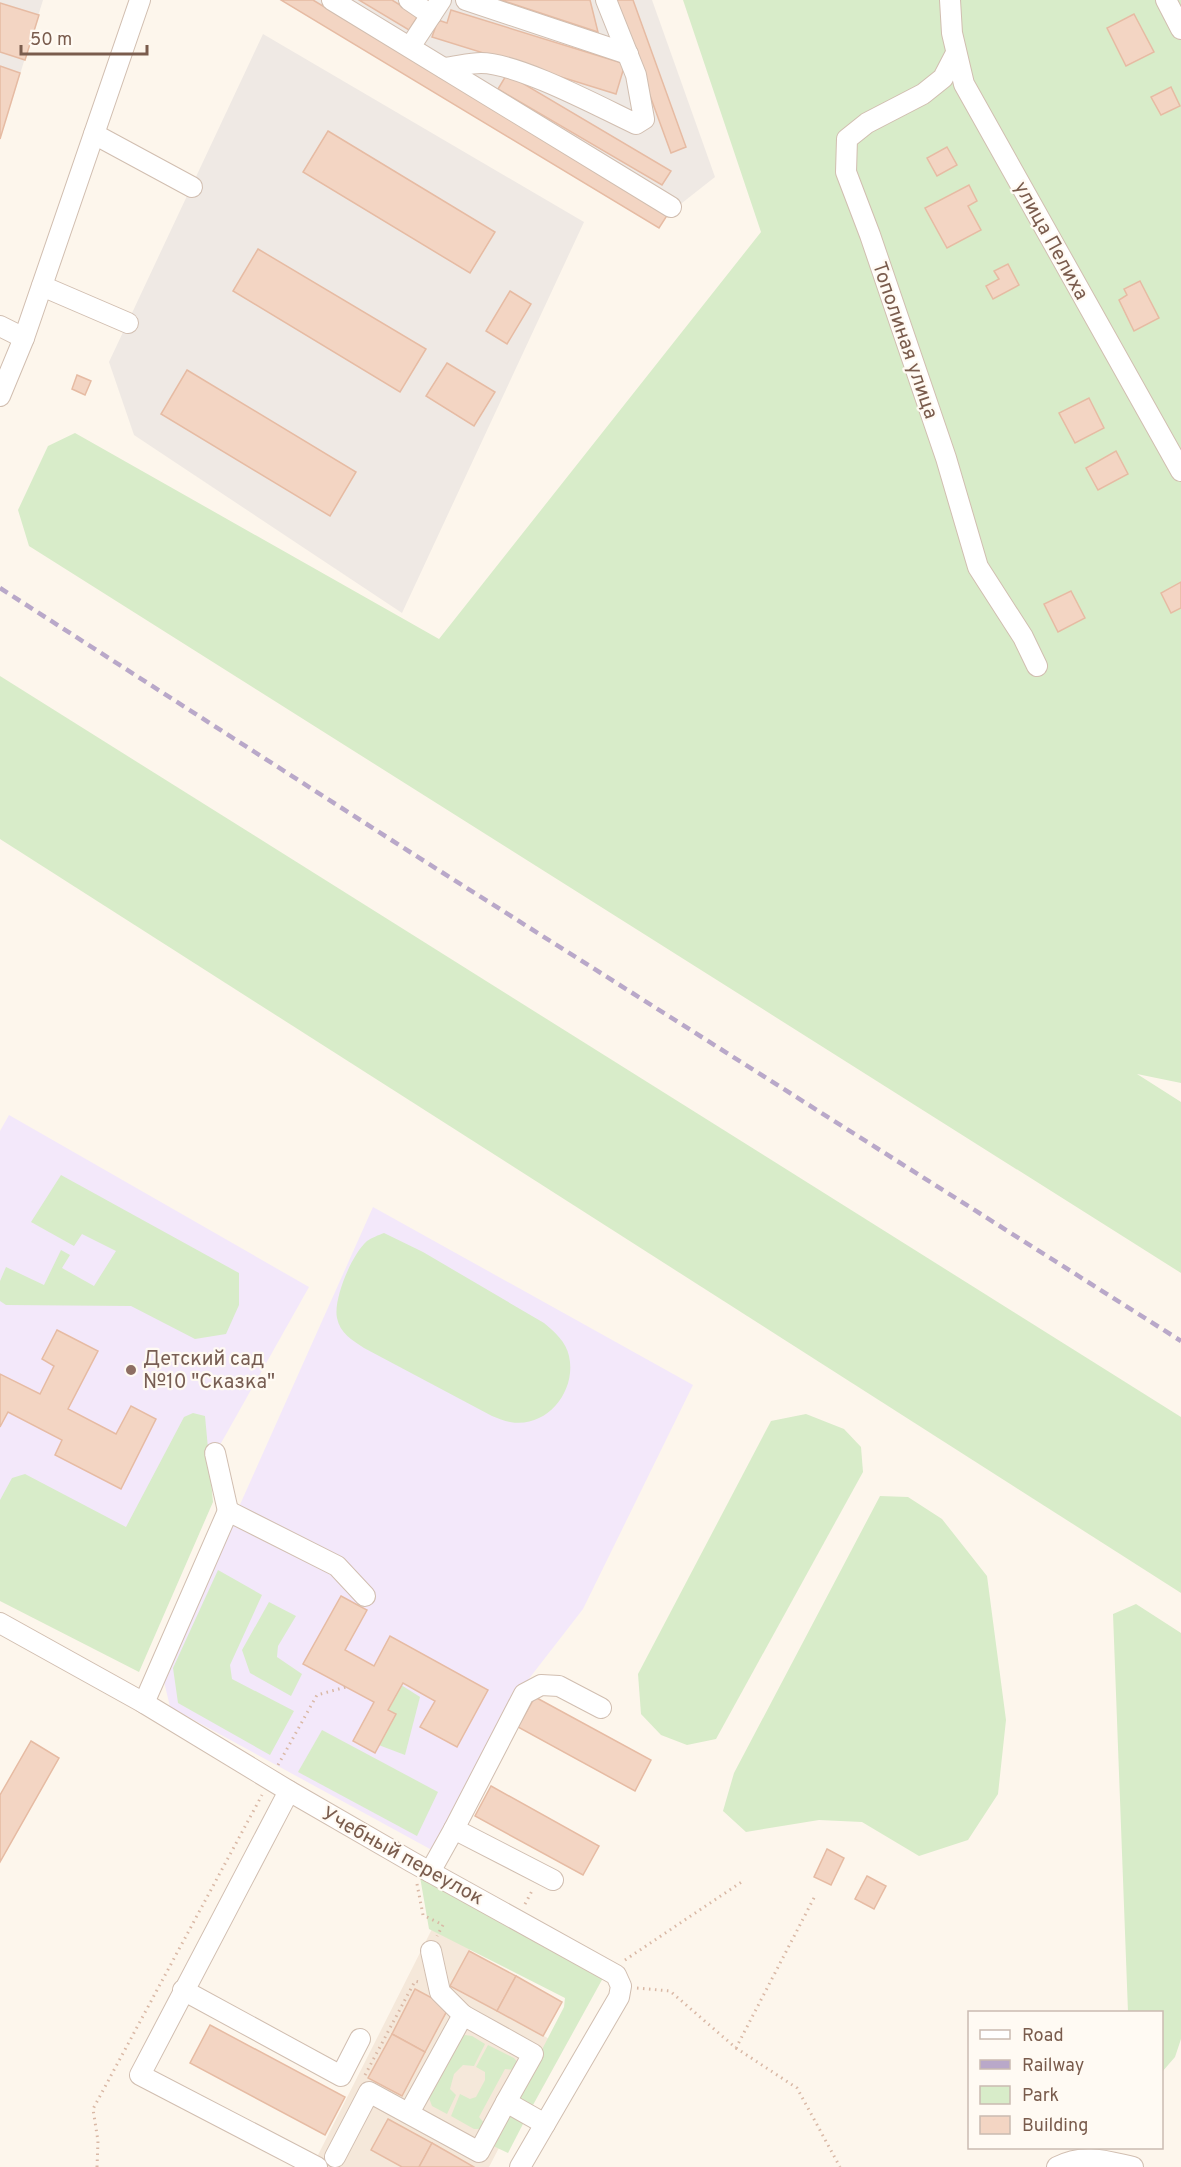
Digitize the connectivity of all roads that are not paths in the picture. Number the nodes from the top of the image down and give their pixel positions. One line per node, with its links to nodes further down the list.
1 (140, 0): 14 (street)
2 (332, 0): 10 (street)
3 (409, 0): 8 (street)
4 (466, 0): 12 (street)
5 (606, 0): 12 (street)
6 (950, 0): 11 (street, улица Пелиха)
7 (1166, 0): 9 (street)
8 (436, 8): 10 (street)
9 (1181, 29)
10 (410, 47): 13 (street)
11 (956, 53): 22 (street, улица Пелиха); 23 (street, Тополиная улица)
12 (628, 54): 13 (street)
13 (444, 68): 16 (street)
14 (94, 134): 15 (street); 17 (street)
15 (192, 187)
16 (671, 207)
17 (42, 286): 18 (street); 20 (street)
18 (128, 323)
19 (0, 326): 20 (street)
20 (24, 338): 21 (street)
21 (0, 396)
22 (1181, 471)
23 (1037, 666)
24 (215, 1453): 25 (street)
25 (228, 1511): 26 (street); 28 (street)
26 (365, 1596)
27 (0, 1623): 28 (street, Учебный переулок)
28 (144, 1703): 30 (street, Учебный переулок)
29 (601, 1708): 31 (street)
30 (289, 1791): 32 (street, Учебный переулок); 35 (street)
31 (454, 1829): 32 (street); 33 (street)
32 (423, 1874): 40 (street, Учебный переулок)
33 (547, 1877)
34 (431, 1951): 36 (street)
35 (183, 1990): 37 (street); 42 (street)
36 (463, 2015): 38 (street); 39 (street)
37 (360, 2039)
38 (506, 2102): 39 (street); 40 (street)
39 (409, 2113): 41 (street)
40 (545, 2124): 43 (street)
41 (336, 2157)
42 (317, 2167)
43 (520, 2167)
44 (1057, 2167): 45 (street)
45 (1133, 2167)

